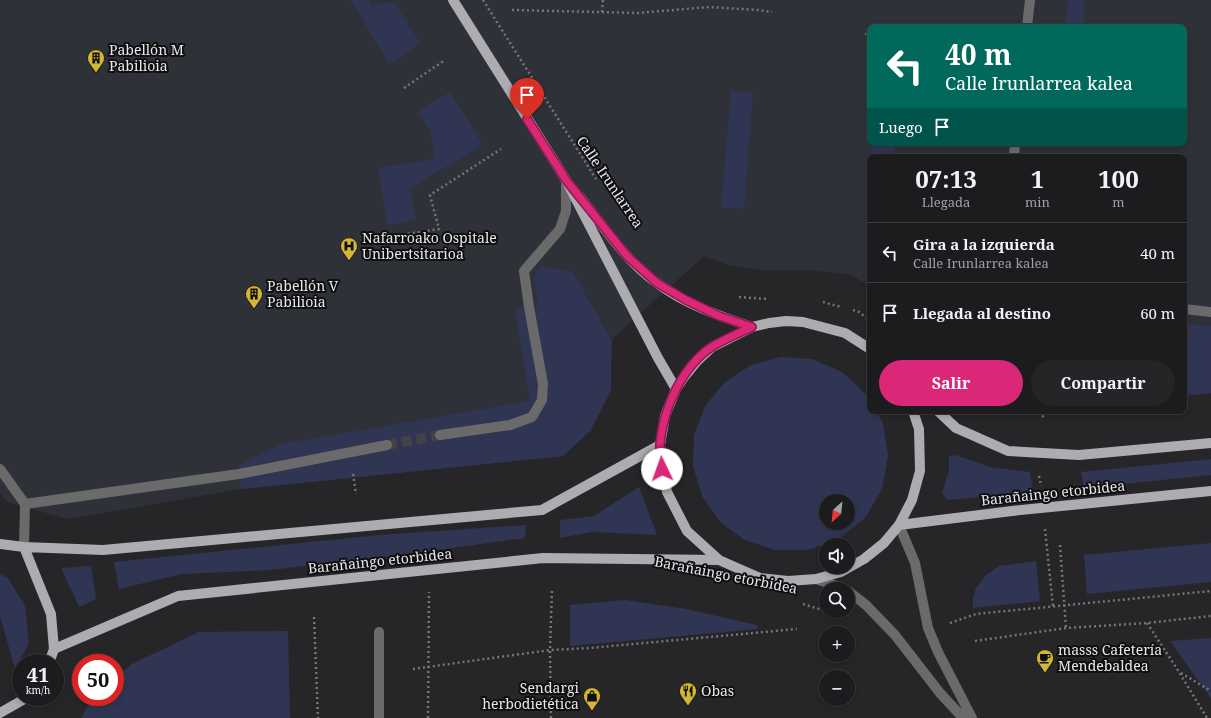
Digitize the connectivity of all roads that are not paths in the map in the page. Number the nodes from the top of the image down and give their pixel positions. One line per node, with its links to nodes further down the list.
1 (453, 0): 4 (main road)
2 (1030, 0): 3 (street)
3 (1027, 24)
4 (566, 180): 7 (main road); 9 (main road); 12 (street)
5 (1187, 310): 6 (street)
6 (1211, 312)
7 (752, 327): 8 (main road); 9 (main road)
8 (867, 347)
9 (676, 389): 15 (main road)
10 (914, 414): 19 (main road)
11 (941, 414): 13 (main road)
12 (440, 435)
13 (1211, 443)
14 (387, 445): 18 (street, bridge)
15 (660, 445): 21 (main road); 22 (main road)
16 (0, 469): 18 (street)
17 (1211, 491): 19 (main road, Barañaingo etorbidea)
18 (25, 504): 21 (street)
19 (899, 525): 23 (main road); 33 (street)
20 (0, 544): 21 (main road)
21 (24, 547): 27 (main road)
22 (719, 560): 23 (main road); 27 (main road, Barañaingo etorbidea)
23 (816, 579): 24 (street)
24 (825, 582)
25 (855, 596): 32 (street)
26 (379, 632): 31 (street)
27 (54, 649): 28 (main road)
28 (52, 654)
29 (12, 705): 30 (main road)
30 (1, 711)
31 (379, 718)
32 (963, 718)
33 (972, 718)

